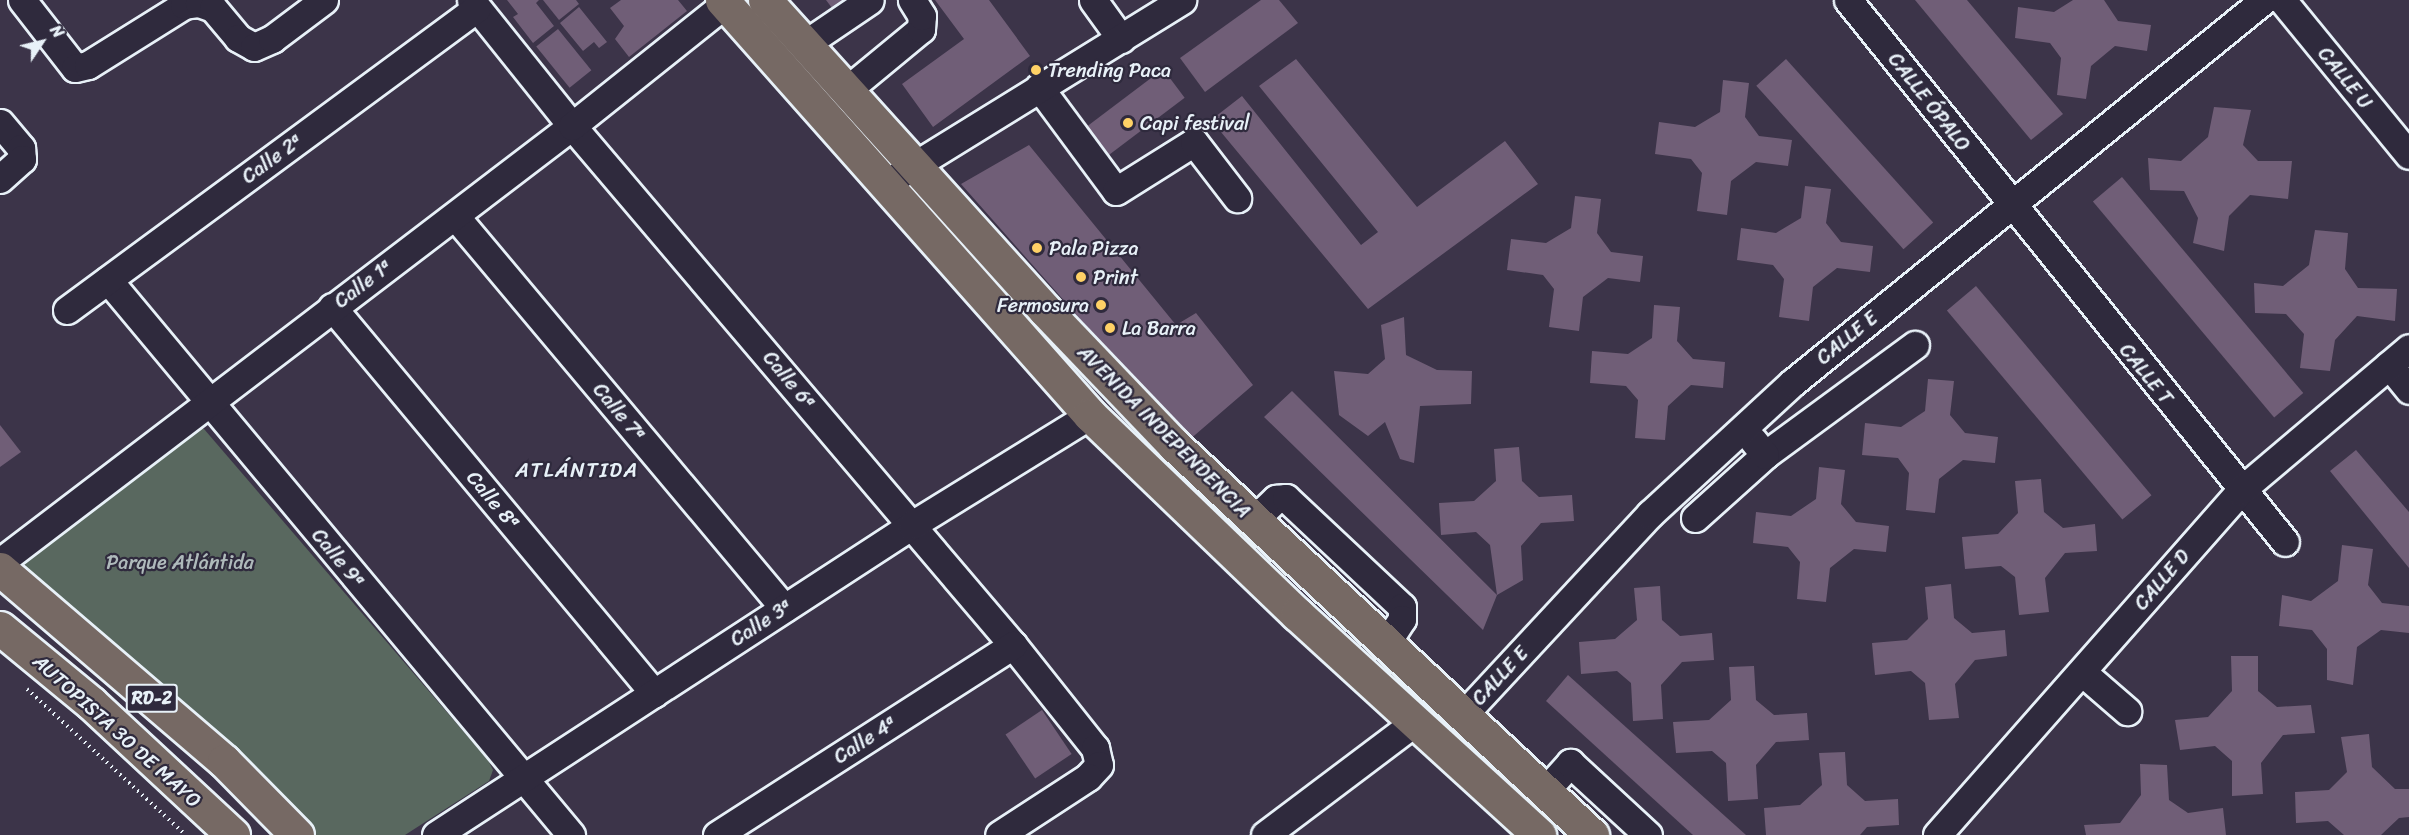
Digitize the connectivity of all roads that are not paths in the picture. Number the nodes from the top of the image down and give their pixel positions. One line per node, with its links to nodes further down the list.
1 (22, 0): 2 (street)
2 (324, 0)
3 (765, 0): 14 (main road, AVENIDA INDEPENDENCIA)
4 (870, 0): 14 (street)
5 (912, 0): 16 (street)
6 (1093, 0): 13 (street)
7 (1182, 0): 13 (street)
8 (1848, 0): 24 (street, CALLE ÓPALO)
9 (2264, 0): 24 (street, CALLE E)
10 (2282, 0): 19 (street, CALLE U)
11 (724, 1): 18 (street, Calle 1ª); 22 (main road, AVENIDA INDEPENDENCIA)
12 (474, 4): 18 (street, Calle 6ª); 26 (street, Calle 2ª)
13 (1121, 39): 15 (street)
14 (805, 44): 16 (main road, AVENIDA INDEPENDENCIA)
15 (1039, 87): 20 (street); 23 (street)
16 (847, 90): 20 (main road, AVENIDA INDEPENDENCIA)
17 (0, 123): 21 (street)
18 (572, 126): 25 (street, Calle 1ª); 38 (street, Calle 6ª)
19 (2409, 155)
20 (914, 165): 22 (street); 47 (main road, AVENIDA INDEPENDENCIA)
21 (0, 178)
22 (885, 184): 33 (main road, AVENIDA INDEPENDENCIA)
23 (1237, 198)
24 (2011, 204): 34 (street, CALLE E); 36 (street, CALLE T)
25 (455, 216): 27 (street, Calle 1ª); 41 (street, Calle 7ª)
26 (108, 280): 28 (street, Calle 2ª); 32 (street, Calle 9ª)
27 (332, 307): 32 (street, Calle 1ª); 45 (street, Calle 8ª)
28 (67, 310)
29 (1915, 345): 35 (street)
30 (2399, 357): 31 (street); 36 (street, CALLE D)
31 (2409, 390)
32 (207, 400): 40 (street, Calle 1ª); 49 (street, Calle 9ª)
33 (1090, 415): 38 (street, Calle 3ª); 48 (main road, AVENIDA INDEPENDENCIA)
34 (1742, 428): 35 (street); 47 (street, CALLE E)
35 (1765, 455): 37 (street)
36 (2240, 490): 39 (street, CALLE T); 44 (street, CALLE D)
37 (1695, 518)
38 (912, 525): 41 (street, Calle 3ª); 43 (street, Calle 6ª)
39 (2284, 542)
40 (4, 554): 53 (main road, RD-2)
41 (784, 608): 45 (street, Calle 3ª)
42 (0, 628): 52 (main road, AUTOPISTA 30 DE MAYO / RD-2)
43 (1013, 645): 56 (street, Calle 4ª); 57 (street, Calle 6ª)
44 (2082, 672): 46 (street); 61 (street, CALLE D)
45 (654, 693): 49 (street, Calle 3ª)
46 (2127, 711)
47 (1466, 713): 50 (main road, AVENIDA INDEPENDENCIA)
48 (1415, 722): 58 (street); 59 (main road, AVENIDA INDEPENDENCIA)
49 (522, 779): 54 (street, Calle 3ª); 55 (street, Calle 9ª)
50 (1545, 791): 51 (main road, AVENIDA INDEPENDENCIA); 60 (street)
51 (1586, 833)
52 (232, 835)
53 (297, 835)
54 (436, 835)
55 (571, 835)
56 (717, 835)
57 (999, 835)
58 (1265, 835)
59 (1539, 835)
60 (1648, 835)
61 (1937, 835)

